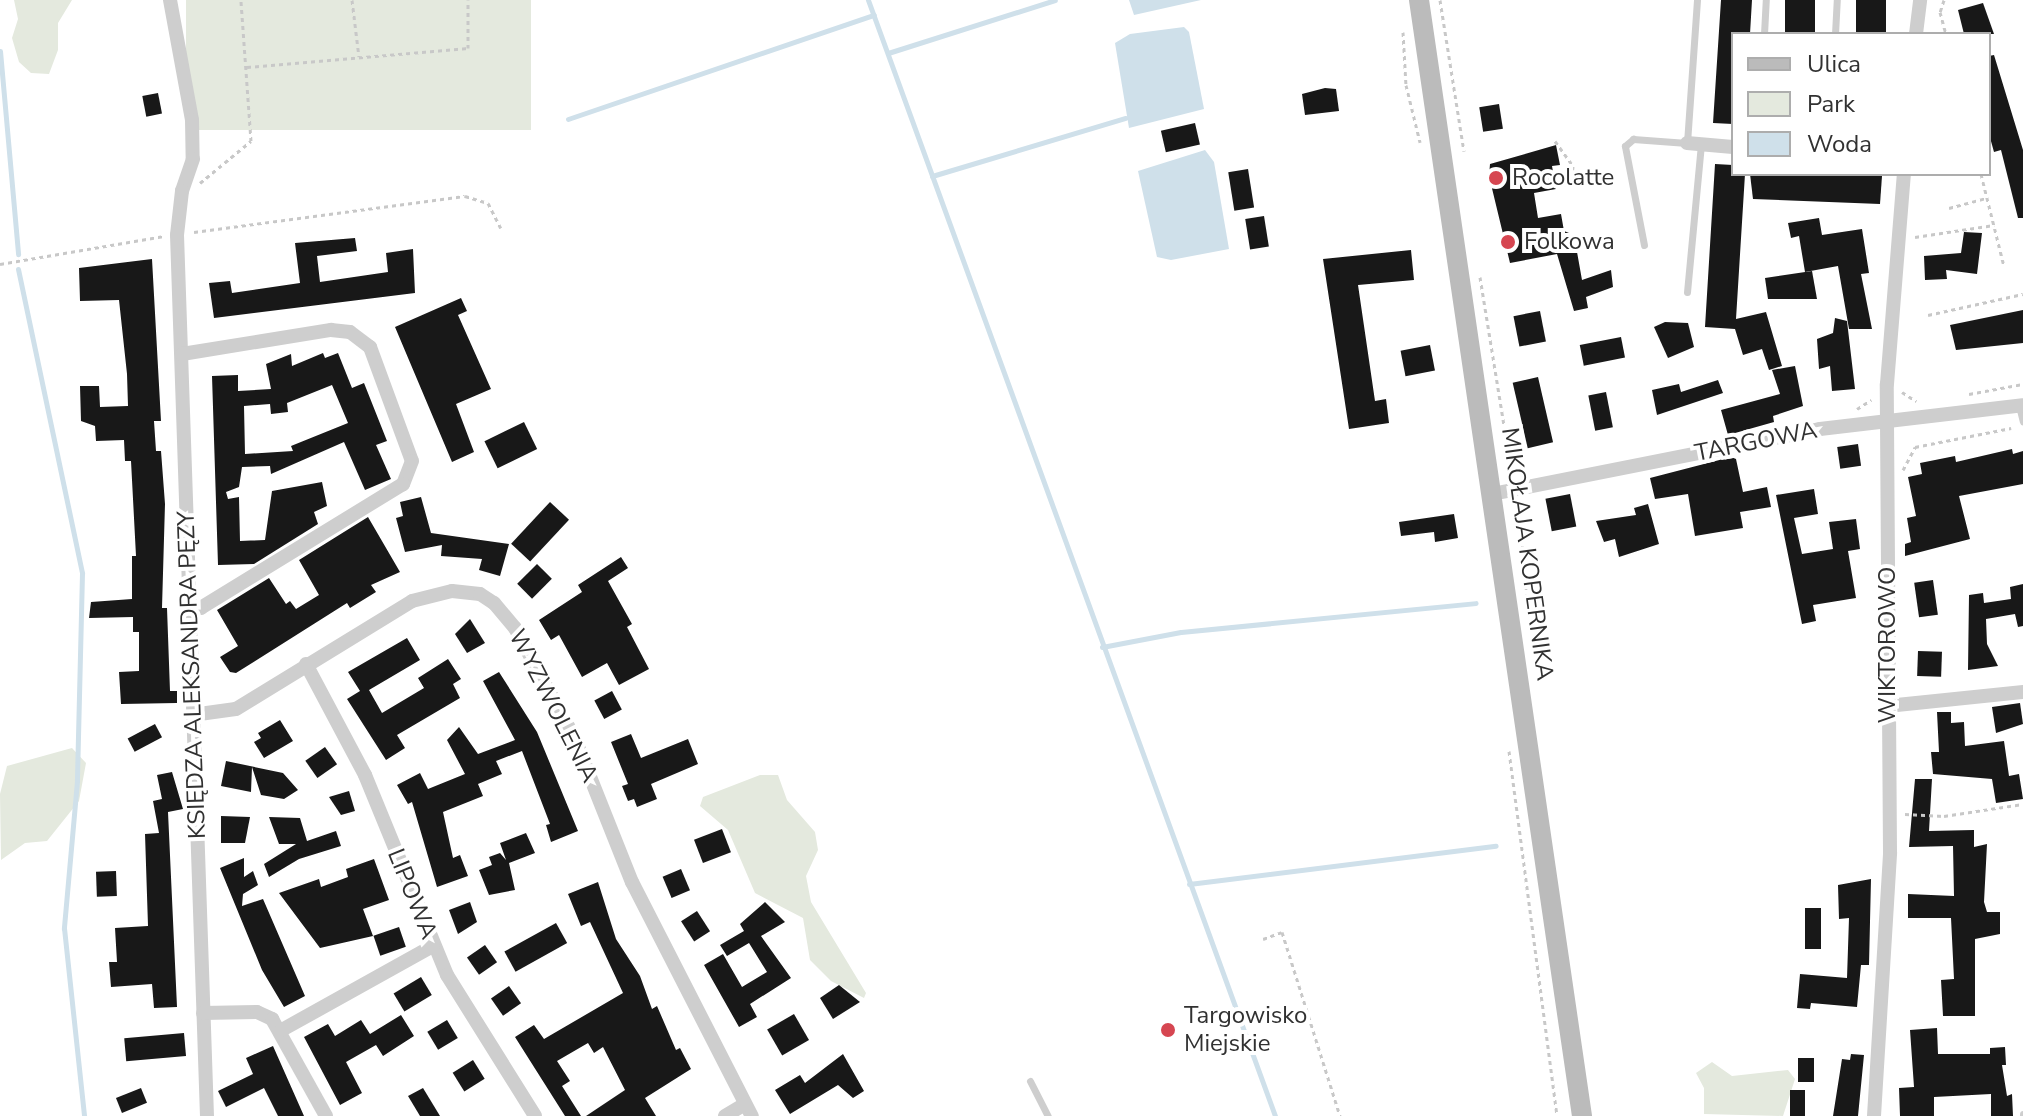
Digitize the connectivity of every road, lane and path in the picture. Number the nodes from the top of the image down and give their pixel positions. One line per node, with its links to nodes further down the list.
1 (170, 0): 20 (street)
2 (178, 0): 20 (street)
3 (241, 0): 19 (path)
4 (352, 0): 18 (path)
5 (468, 0): 18 (path)
6 (1419, 0): 55 (main road, MIKOŁAJA KOPERNIKA)
7 (1440, 0): 24 (path)
8 (1697, 0): 22 (lane)
9 (1766, 0): 14 (lane)
10 (1837, 0): 15 (lane)
11 (1920, 0): 16 (street)
12 (1944, 0): 17 (path)
13 (1404, 19): 25 (path)
14 (1764, 32)
15 (1835, 32)
16 (1916, 32)
17 (1946, 32)
18 (359, 57): 19 (path)
19 (247, 67): 30 (path)
20 (187, 76): 30 (street, KSIĘDZA ALEKSANDRA PĘZY)
21 (1555, 141): 28 (path)
22 (1694, 144): 23 (street); 35 (lane); 39 (lane)
23 (1731, 147)
24 (1464, 151)
25 (1422, 156)
26 (1904, 176): 50 (street, WIKTOROWO)
27 (1982, 176): 29 (path)
28 (1564, 185)
29 (1987, 198): 31 (path); 32 (path)
30 (179, 207): 34 (street, KSIĘDZA ALEKSANDRA PĘZY)
31 (1949, 208)
32 (1994, 225): 36 (path); 38 (path)
33 (501, 228): 34 (path)
34 (177, 235): 37 (path); 42 (street, KSIĘDZA ALEKSANDRA PĘZY)
35 (1644, 245)
36 (1914, 250)
37 (0, 264)
38 (2004, 266)
39 (1687, 292)
40 (2023, 294): 41 (path)
41 (1928, 315)
42 (182, 354): 56 (street, KSIĘDZA ALEKSANDRA PĘZY); 56 (street)
43 (1903, 378): 47 (path)
44 (2023, 384): 46 (path)
45 (1874, 395): 49 (path)
46 (1964, 395)
47 (1919, 404)
48 (2021, 406): 50 (street, TARGOWA); 51 (lane)
49 (1842, 413)
50 (1887, 422): 55 (street, TARGOWA); 59 (street, WIKTOROWO)
51 (2023, 424): 52 (path)
52 (1901, 474)
53 (1513, 477): 54 (path)
54 (1519, 479)
55 (1492, 494): 77 (main road, MIKOŁAJA KOPERNIKA)
56 (190, 608): 60 (street, KSIĘDZA ALEKSANDRA PĘZY)
57 (306, 664): 60 (street, WYZWOLENIA); 65 (street, LIPOWA); 69 (street, WYZWOLENIA)
58 (2023, 692): 59 (street)
59 (1887, 706): 63 (street, WIKTOROWO)
60 (192, 715): 66 (street, KSIĘDZA ALEKSANDRA PĘZY)
61 (1508, 749): 76 (path)
62 (2023, 804): 63 (path)
63 (1890, 814): 78 (street, WIKTOROWO)
64 (1263, 939): 75 (path)
65 (433, 946): 67 (street); 72 (street, LIPOWA)
66 (203, 1013): 67 (street); 70 (street, KSIĘDZA ALEKSANDRA PĘZY)
67 (280, 1031): 71 (street)
68 (1030, 1081): 74 (lane)
69 (749, 1110): 73 (street)
70 (207, 1116)
71 (326, 1116)
72 (535, 1116)
73 (725, 1116)
74 (1048, 1116)
75 (1340, 1116)
76 (1557, 1116)
77 (1582, 1116)
78 (1874, 1116)

